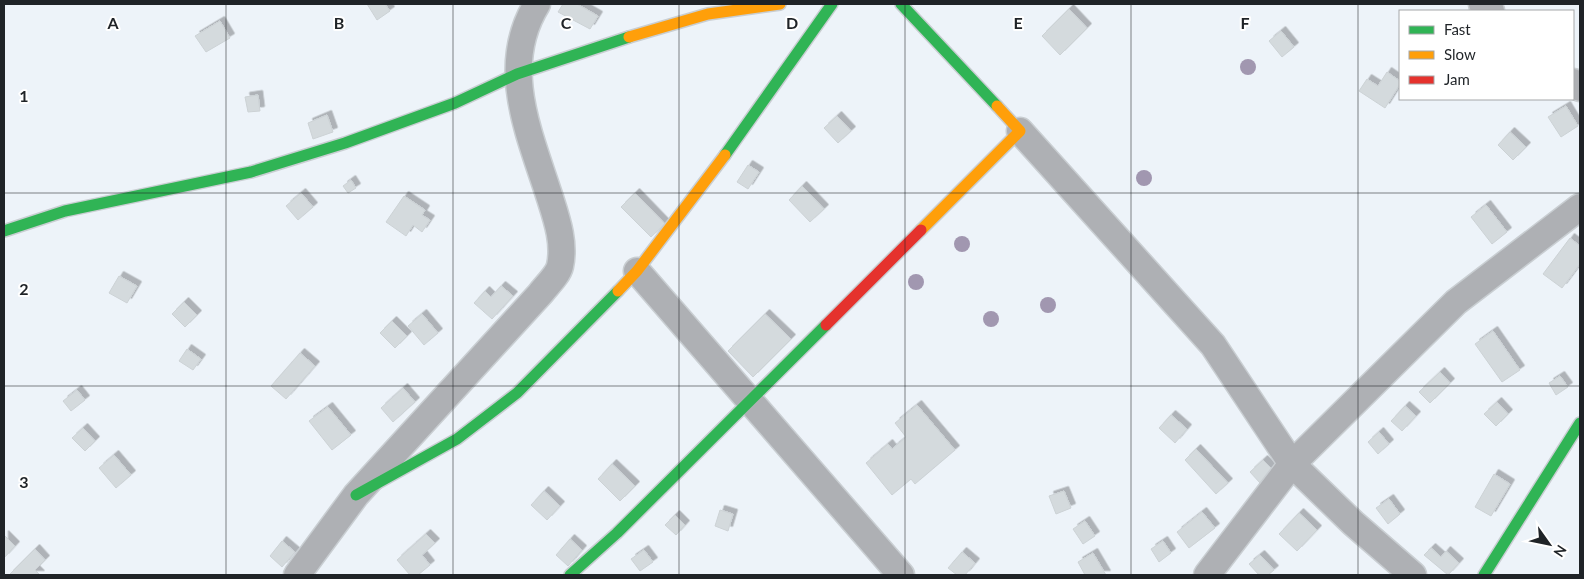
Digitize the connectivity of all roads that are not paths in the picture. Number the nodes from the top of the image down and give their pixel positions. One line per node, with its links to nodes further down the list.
1 (537, 4): 5 (street)
2 (780, 4): 5 (street)
3 (832, 4): 9 (street)
4 (901, 4): 6 (street)
5 (517, 74): 8 (street); 13 (street)
6 (1020, 131): 10 (street); 12 (street)
7 (1580, 207): 12 (street)
8 (4, 231)
9 (637, 272): 10 (street); 13 (street)
10 (748, 400): 15 (street); 16 (street)
11 (1580, 423): 19 (street)
12 (1292, 464): 17 (street); 18 (street)
13 (356, 495): 14 (street)
14 (297, 575)
15 (570, 575)
16 (901, 575)
17 (1207, 575)
18 (1414, 575)
19 (1484, 575)

